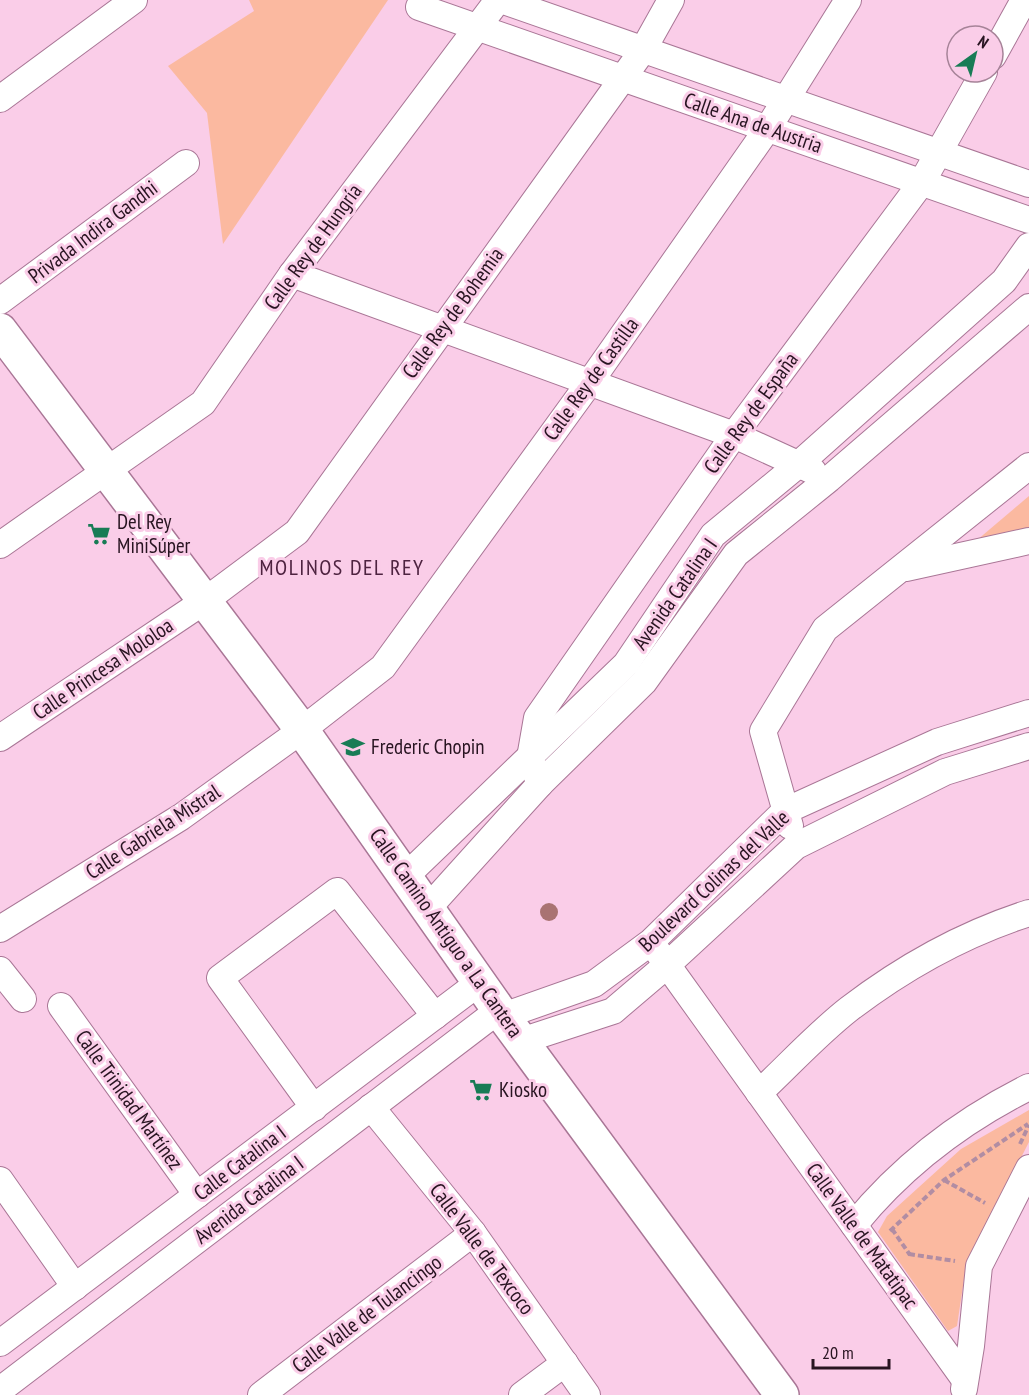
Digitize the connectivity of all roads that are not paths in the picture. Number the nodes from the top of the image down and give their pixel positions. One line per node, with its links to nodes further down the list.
1 (134, 0): 12 (street)
2 (499, 0): 7 (street, Calle Rey de Hungría); 9 (street, Calle Ana de Austria)
3 (671, 0): 9 (street, Calle Rey de Bohemia)
4 (848, 0): 13 (street, Calle Rey de Castilla)
5 (1024, 0): 8 (street)
6 (419, 7): 7 (street, Calle Ana de Austria)
7 (478, 27): 10 (street, Calle Ana de Austria); 21 (street, Calle Rey de Hungría)
8 (1005, 34)
9 (643, 50): 10 (street, Calle Rey de Bohemia); 13 (street, Calle Ana de Austria)
10 (622, 77): 14 (street, Calle Ana de Austria); 25 (street, Calle Rey de Bohemia)
11 (977, 84): 15 (street, Calle Rey de España)
12 (0, 99)
13 (787, 100): 14 (street, Calle Rey de Castilla); 15 (street, Calle Ana de Austria)
14 (768, 128): 17 (street, Calle Ana de Austria); 26 (street, Calle Rey de Castilla)
15 (940, 153): 17 (street, Calle Rey de España); 18 (street, Calle Ana de Austria)
16 (186, 164): 22 (street, Privada Indira Gandhi)
17 (922, 182): 19 (street, Calle Ana de Austria); 27 (street, Calle Rey de España)
18 (1029, 184)
19 (1029, 220)
20 (1029, 246): 28 (street, Avenida Catalina I)
21 (292, 274): 25 (street); 30 (street, Calle Rey de Hungría)
22 (0, 301)
23 (1029, 307): 31 (street, Avenida Catalina I)
24 (0, 330): 30 (street, Calle Camino Antiguo a La Cantera)
25 (440, 330): 26 (street); 35 (street, Calle Rey de Bohemia)
26 (590, 382): 27 (street); 37 (street, Calle Rey de Castilla)
27 (734, 435): 28 (street); 40 (street, Calle Rey de España)
28 (800, 464): 31 (street); 40 (street, Avenida Catalina I)
29 (1029, 466): 34 (street)
30 (108, 472): 33 (street, Calle Rey de Hungría); 35 (street, Calle Camino Antiguo a La Cantera)
31 (829, 479): 41 (street, Avenida Catalina I)
32 (1029, 541): 34 (street)
33 (0, 545)
34 (900, 569): 42 (street)
35 (206, 600): 37 (street, Calle Camino Antiguo a La Cantera); 38 (street, Calle Princesa Mololoa)
36 (1029, 713): 42 (street, Boulevard Colinas del Valle)
37 (302, 730): 44 (street, Calle Camino Antiguo a La Cantera); 47 (street, Calle Gabriela Mistral)
38 (0, 738)
39 (1029, 746): 43 (street, Boulevard Colinas del Valle)
40 (530, 758): 41 (street); 44 (street, Avenida Catalina I)
41 (540, 784): 45 (street, Avenida Catalina I)
42 (785, 811): 43 (street); 48 (street, Boulevard Colinas del Valle)
43 (796, 846): 49 (street, Boulevard Colinas del Valle)
44 (406, 876): 45 (street, Calle Camino Antiguo a La Cantera)
45 (429, 907): 51 (street, Calle Camino Antiguo a La Cantera)
46 (1029, 913): 57 (street)
47 (0, 928)
48 (651, 942): 49 (street, Calle Valle de Matatipac); 55 (street, Boulevard Colinas del Valle)
49 (667, 965): 55 (street, Boulevard Colinas del Valle); 57 (street, Calle Valle de Matatipac)
50 (0, 970): 52 (street)
51 (480, 982): 54 (street, Calle Catalina I); 55 (street, Calle Camino Antiguo a La Cantera)
52 (23, 999)
53 (62, 1005): 62 (street, Calle Trinidad Martínez)
54 (435, 1016): 59 (street, Calle Catalina I); 59 (street)
55 (508, 1022): 58 (street, Avenida Catalina I); 73 (street, Calle Camino Antiguo a La Cantera)
56 (1029, 1087): 63 (street)
57 (759, 1093): 63 (street, Calle Valle de Matatipac)
58 (370, 1107): 64 (street, Calle Valle de Texcoco); 69 (street, Avenida Catalina I)
59 (314, 1108): 62 (street, Calle Catalina I)
60 (1029, 1168): 68 (street, Calle Valle de Matatipac)
61 (0, 1180): 65 (street)
62 (197, 1195): 65 (street, Calle Catalina I)
63 (854, 1225): 68 (street, Calle Valle de Matatipac)
64 (473, 1233): 67 (street, Calle Valle de Texcoco); 70 (street, Calle Valle de Tulancingo)
65 (75, 1287): 66 (street, Calle Catalina I)
66 (0, 1343)
67 (565, 1363): 71 (street); 72 (street, Calle Valle de Texcoco)
68 (964, 1387)
69 (0, 1390)
70 (261, 1395)
71 (522, 1395)
72 (588, 1395)
73 (782, 1395)

